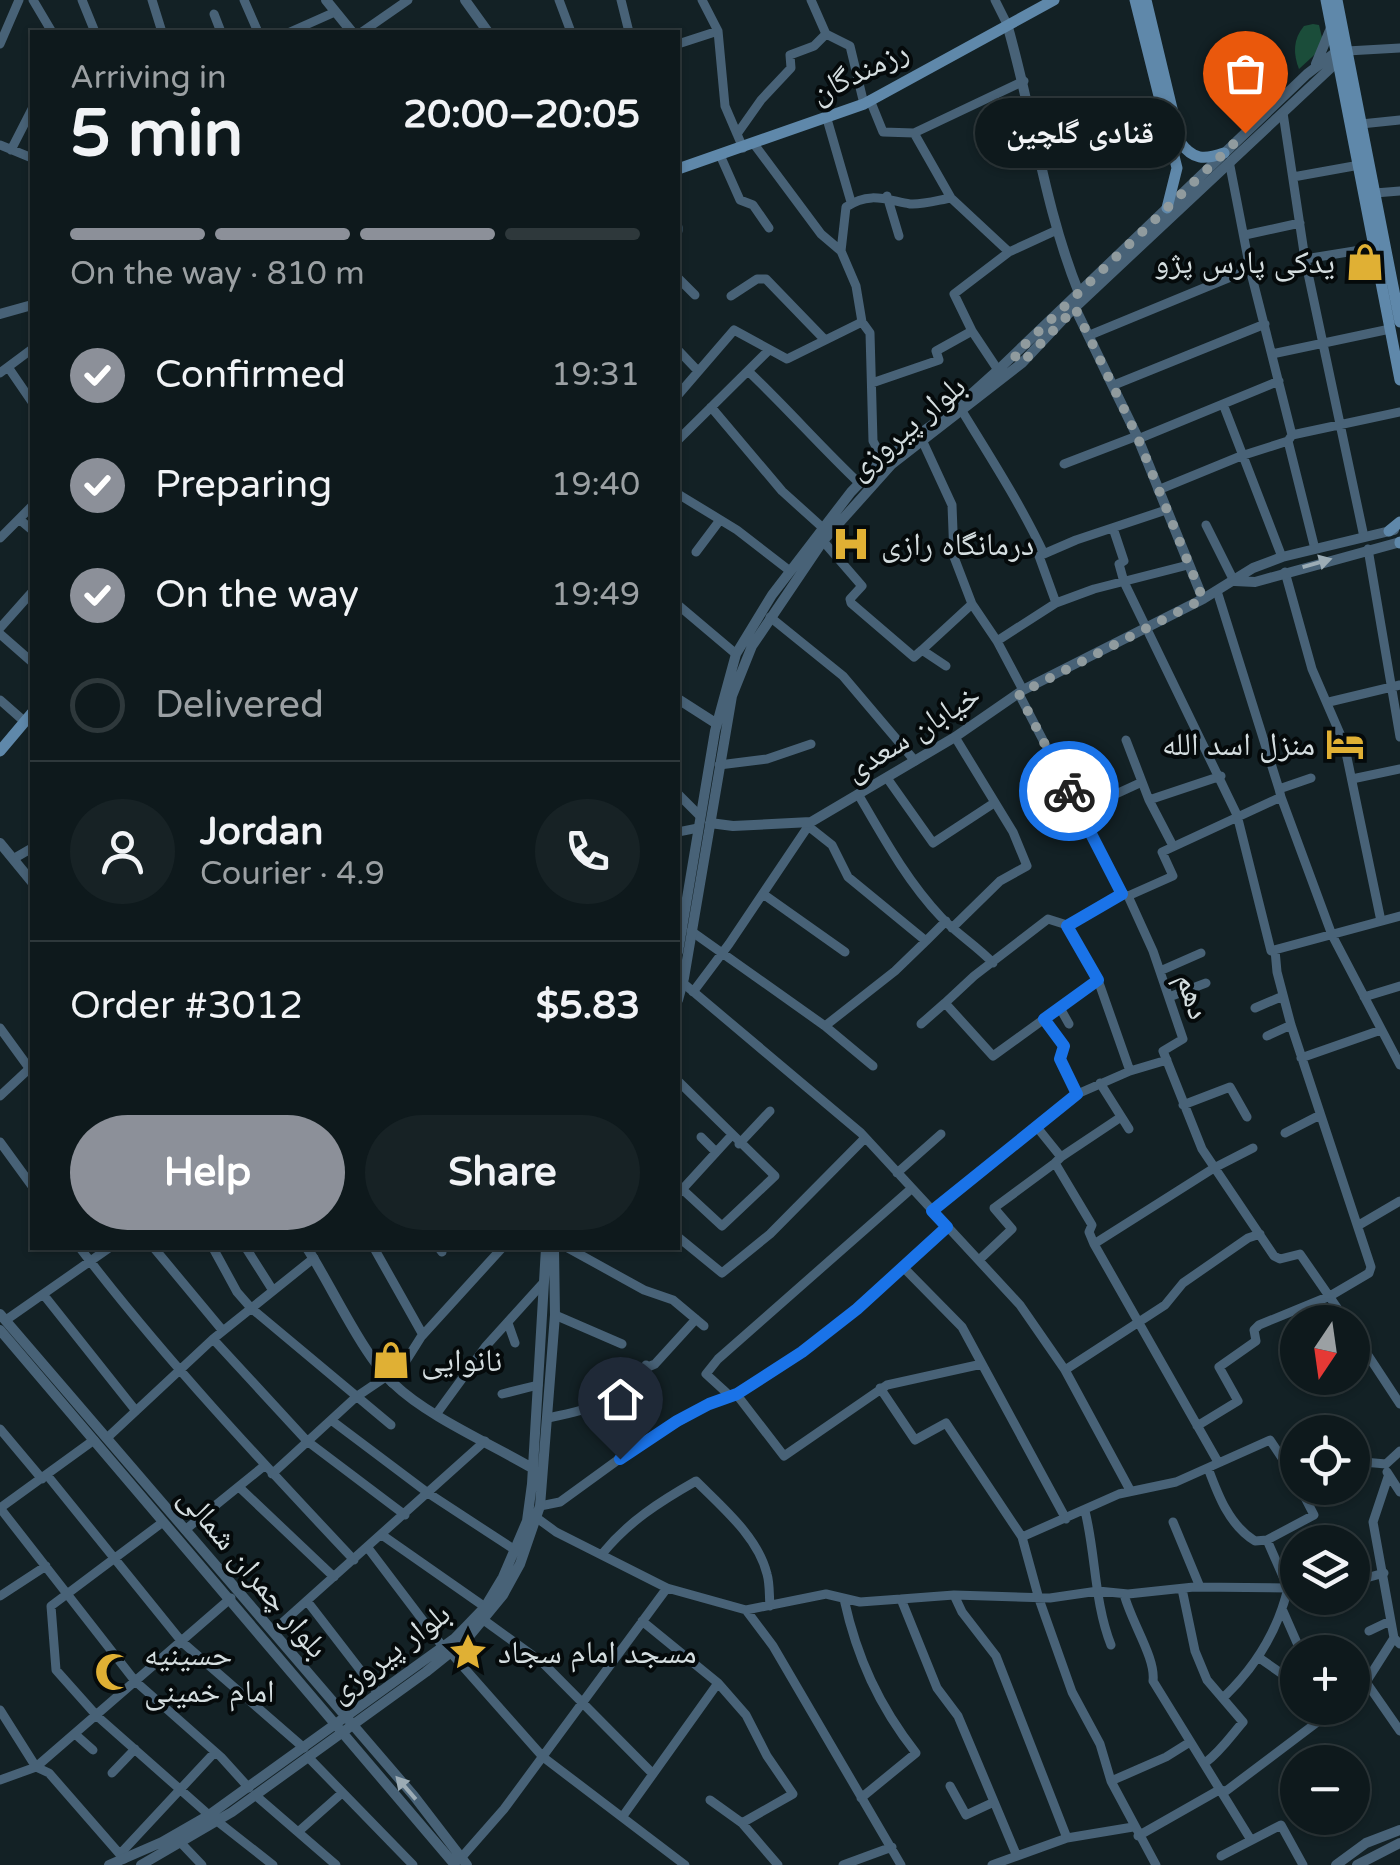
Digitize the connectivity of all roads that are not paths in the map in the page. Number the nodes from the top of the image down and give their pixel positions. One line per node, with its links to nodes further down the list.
1 (19, 0): 38 (street)
2 (33, 0): 23 (street)
3 (82, 0): 24 (street)
4 (152, 0): 25 (street)
5 (244, 0): 27 (street)
6 (326, 0): 19 (street)
7 (465, 0): 31 (street)
8 (559, 0): 32 (street)
9 (621, 0): 33 (street)
10 (702, 0): 34 (street)
11 (810, 0): 35 (street)
12 (994, 0): 21 (street)
13 (1054, 0): 21 (main road, رزمندگان)
14 (1135, 0): 36 (main road)
15 (1146, 0): 36 (main road)
16 (1326, 0): 22 (main road)
17 (1337, 0): 40 (main road)
18 (404, 1): 30 (street)
19 (336, 12): 28 (street); 29 (street)
20 (214, 14): 26 (street)
21 (1007, 24): 42 (street); 44 (main road, رزمندگان)
22 (1331, 28): 40 (main road); 41 (street)
23 (51, 30)
24 (95, 30)
25 (161, 30)
26 (219, 30)
27 (257, 30)
28 (295, 30)
29 (350, 30)
30 (365, 30)
31 (487, 30)
32 (570, 30)
33 (628, 30)
34 (718, 31): 37 (street); 52 (street)
35 (826, 34): 44 (street); 52 (street)
36 (1149, 34): 45 (main road)
37 (680, 43)
38 (0, 44)
39 (1400, 48): 40 (street)
40 (1340, 55): 41 (street, بلوار پیروزی); 43 (main road); 50 (main road)
41 (1317, 73): 43 (street); 47 (street, بلوار پیروزی); 53 (street, بلوار پیروزی)
42 (1024, 81): 51 (street); 71 (street)
43 (1343, 88): 60 (main road)
44 (867, 102): 48 (main road, رزمندگان); 51 (street)
45 (1167, 107): 59 (main road); 68 (main road)
46 (30, 113): 56 (street)
47 (1283, 113): 53 (street, بلوار پیروزی); 62 (street)
48 (827, 119): 55 (main road, رزمندگان); 67 (street)
49 (1400, 120): 50 (street)
50 (1361, 124): 60 (main road)
51 (914, 133): 66 (street)
52 (736, 134): 55 (street)
53 (1249, 137): 59 (street, بلوار پیروزی)
54 (0, 145): 56 (street)
55 (749, 146): 57 (main road, رزمندگان); 75 (street)
56 (12, 150): 58 (street)
57 (720, 156): 61 (main road, رزمندگان); 70 (street)
58 (30, 157)
59 (1227, 159): 68 (street, بلوار پیروزی); 72 (street); 85 (street, بلوار پیروزی)
60 (1363, 165): 62 (street); 64 (main road); 74 (main road)
61 (680, 168)
62 (1294, 176): 69 (street)
63 (1400, 191): 64 (street)
64 (1375, 193): 78 (main road)
65 (887, 196): 66 (street); 67 (street); 73 (street)
66 (951, 198): 76 (street)
67 (851, 202): 75 (street)
68 (1167, 208): 81 (street, بلوار پیروزی)
69 (1300, 223): 72 (street); 77 (street)
70 (770, 228)
71 (1056, 230): 76 (street); 81 (street)
72 (1246, 235): 79 (street)
73 (899, 236)
74 (1373, 248): 77 (street); 89 (main road)
75 (841, 251): 87 (street)
76 (1009, 252): 90 (street)
77 (1305, 259): 93 (street)
78 (1394, 260): 89 (main road)
79 (1250, 268): 88 (street); 91 (street)
80 (680, 280): 82 (street)
81 (1079, 293): 98 (street, بلوار پیروزی)
82 (695, 296)
83 (731, 296): 92 (street)
84 (30, 306): 86 (street)
85 (1075, 308): 91 (street); 98 (street, بلوار پیروزی)
86 (0, 314)
87 (862, 322): 92 (street); 105 (street)
88 (1265, 324): 97 (street); 106 (street)
89 (1395, 325): 93 (street); 103 (main road)
90 (972, 331): 101 (street); 105 (street)
91 (1090, 334): 106 (street)
92 (825, 340): 95 (street)
93 (1324, 343): 97 (street); 113 (street)
94 (30, 350): 99 (street)
95 (768, 350): 100 (street); 102 (street)
96 (680, 352): 102 (street)
97 (1272, 354): 104 (street)
98 (1018, 359): 101 (street, بلوار پیروزی); 111 (street, بلوار پیروزی)
99 (4, 370): 108 (street)
100 (748, 370): 110 (street); 121 (street)
101 (998, 370): 119 (street, بلوار پیروزی)
102 (698, 371): 107 (street)
103 (1400, 380)
104 (1279, 381): 109 (street); 116 (street)
105 (872, 382): 119 (street)
106 (1114, 385): 115 (street)
107 (680, 393)
108 (30, 400)
109 (1223, 404): 115 (street); 118 (street)
110 (711, 407): 114 (street); 130 (street)
111 (962, 412): 117 (street, بلوار پیروزی); 139 (street)
112 (1400, 412): 113 (street)
113 (1341, 424): 116 (street); 136 (street)
114 (680, 438)
115 (1138, 438): 120 (street); 122 (street)
116 (1290, 438): 118 (street); 137 (street)
117 (922, 440): 134 (street, بلوار پیروزی); 150 (street, دهم)
118 (1240, 456): 122 (street); 140 (street)
119 (883, 460): 121 (street, بلوار پیروزی)
120 (1064, 464)
121 (859, 483): 130 (street, بلوار پیروزی)
122 (1158, 490): 125 (street)
123 (680, 495): 127 (street)
124 (30, 508): 126 (street)
125 (1166, 510): 131 (street); 141 (street)
126 (19, 519): 129 (street); 133 (street)
127 (720, 520): 138 (street); 142 (street)
128 (1206, 525): 144 (street)
129 (30, 528)
130 (823, 528): 142 (street, بلوار پیروزی)
131 (1112, 528): 139 (street); 145 (street)
132 (1396, 528): 136 (street, خیابان سعدی)
133 (0, 538)
134 (823, 541): 152 (street, بلوار پیروزی); 156 (street)
135 (1400, 542): 136 (street, خیابان سعدی)
136 (1366, 543): 137 (street, خیابان سعدی); 143 (street, خیابان سعدی, one-way to 136); 160 (street)
137 (1314, 548): 140 (street, خیابان سعدی)
138 (696, 552)
139 (1044, 554): 149 (street)
140 (1282, 557): 144 (street, خیابان سعدی)
141 (1188, 565): 145 (street); 148 (street)
142 (790, 571): 157 (street, بلوار پیروزی)
143 (1285, 572): 144 (street, خیابان سعدی); 164 (street)
144 (1234, 581): 146 (street, خیابان سعدی)
145 (1124, 582): 149 (street); 153 (street)
146 (1217, 592): 148 (street, خیابان سعدی); 181 (street)
147 (30, 594): 154 (street)
148 (1203, 599): 153 (street, خیابان سعدی)
149 (1056, 603): 155 (street)
150 (972, 604): 155 (street, دهم); 156 (street)
151 (680, 607): 157 (street)
152 (770, 617): 172 (street); 173 (street, بلوار پیروزی)
153 (1146, 628): 161 (street, خیابان سعدی); 175 (street)
154 (0, 631): 158 (street)
155 (998, 641): 161 (street, دهم)
156 (922, 650): 159 (street)
157 (736, 654): 166 (street, بلوار پیروزی)
158 (30, 660)
159 (946, 666)
160 (1395, 686): 164 (street); 168 (street)
161 (1021, 692): 167 (street, خیابان سعدی); 186 (street, دهم)
162 (680, 699): 166 (street)
163 (0, 700): 165 (street)
164 (1328, 702): 178 (street)
165 (29, 717): 171 (main road)
166 (717, 724): 180 (street, بلوار پیروزی)
167 (955, 737): 172 (street, خیابان سعدی); 185 (street)
168 (1400, 737)
169 (1126, 740): 179 (street)
170 (810, 744): 173 (street)
171 (0, 751)
172 (915, 761): 176 (street, خیابان سعدی)
173 (719, 765): 180 (street, بلوار پیروزی)
174 (1400, 769): 178 (street)
175 (1221, 776): 184 (street); 187 (street)
176 (887, 778): 182 (street, خیابان سعدی); 185 (street)
177 (1311, 778): 181 (street)
178 (1352, 779): 200 (street)
179 (1142, 782): 184 (street); 186 (street)
180 (711, 783): 188 (street, بلوار پیروزی)
181 (1280, 793): 187 (street); 204 (street)
182 (858, 794): 189 (street, خیابان سعدی); 201 (street)
183 (680, 796): 188 (street)
184 (1149, 800): 192 (street)
185 (994, 803): 201 (street)
186 (1079, 810): 197 (street, دهم)
187 (1237, 814): 192 (street); 206 (street)
188 (703, 822): 189 (street, خیابان سعدی); 190 (street); 198 (street, بلوار پیروزی); 203 (street, بلوار پیروزی)
189 (809, 824): 196 (street); 205 (street)
190 (680, 831)
191 (0, 843): 194 (street)
192 (1173, 846): 197 (street)
193 (30, 849): 194 (street)
194 (14, 859): 195 (street)
195 (30, 879)
196 (762, 894): 207 (street); 208 (street)
197 (1125, 895): 202 (street); 211 (street, دهم)
198 (681, 913)
199 (1400, 916): 200 (street)
200 (1381, 921): 204 (street)
201 (949, 925): 205 (street); 210 (street)
202 (1067, 926): 210 (street); 212 (street)
203 (692, 931): 207 (street); 214 (street, بلوار پیروزی)
204 (1332, 934): 206 (street); 220 (street)
205 (926, 941): 228 (street)
206 (1273, 950): 218 (street)
207 (723, 952): 216 (street); 228 (street)
208 (844, 952)
209 (1201, 954): 211 (street)
210 (993, 963): 221 (street)
211 (1160, 971): 219 (street, دهم)
212 (1098, 980): 222 (street); 239 (street)
213 (1206, 982): 219 (street)
214 (683, 983): 216 (street); 217 (street, بلوار پیروزی)
215 (1400, 986): 220 (street)
216 (693, 992): 254 (street)
217 (680, 993)
218 (1283, 996): 223 (street); 227 (street)
219 (1169, 997): 234 (street, دهم)
220 (1364, 997): 230 (street)
221 (945, 1004): 224 (street); 225 (street)
222 (1060, 1008): 224 (street); 226 (street)
223 (1254, 1008)
224 (1044, 1019): 242 (street)
225 (921, 1024)
226 (1069, 1024)
227 (1291, 1025): 231 (street); 233 (street)
228 (825, 1026): 236 (street)
229 (0, 1028): 237 (street)
230 (1382, 1030): 232 (street); 233 (street)
231 (1267, 1036)
232 (1396, 1050): 235 (street)
233 (1301, 1058): 246 (street)
234 (1166, 1060): 239 (street); 244 (street, دهم)
235 (1400, 1065)
236 (873, 1066)
237 (30, 1067)
238 (30, 1069): 243 (street)
239 (1130, 1071): 241 (street)
240 (680, 1083): 255 (street)
241 (1100, 1084): 242 (street); 247 (street)
242 (1077, 1094): 249 (street)
243 (0, 1096)
244 (1182, 1105): 248 (street); 260 (street, دهم)
245 (770, 1111): 255 (street)
246 (1320, 1116): 251 (street); 267 (street)
247 (1122, 1118): 250 (street); 259 (street)
248 (1247, 1118)
249 (1036, 1126): 259 (street); 266 (street)
250 (1129, 1129)
251 (1285, 1133)
252 (941, 1134): 261 (street)
253 (701, 1137): 258 (street)
254 (866, 1138): 261 (street); 270 (street)
255 (735, 1140): 258 (street); 264 (street)
256 (0, 1142): 262 (street)
257 (1253, 1148): 260 (street)
258 (716, 1152): 264 (street)
259 (1058, 1160): 271 (street); 283 (street)
260 (1214, 1168): 269 (street, دهم); 271 (street)
261 (897, 1173): 263 (street)
262 (30, 1183)
263 (911, 1189): 266 (street); 309 (street)
264 (680, 1192)
265 (1399, 1205): 267 (street)
266 (932, 1211): 268 (street)
267 (1359, 1225): 289 (street)
268 (947, 1227): 283 (street); 285 (street)
269 (1260, 1234): 289 (street, دهم); 293 (street)
270 (680, 1239)
271 (1094, 1244): 293 (street)
272 (82, 1250): 284 (street)
273 (107, 1250): 284 (street)
274 (156, 1250): 296 (street)
275 (214, 1250): 291 (street)
276 (247, 1250): 287 (street)
277 (375, 1250): 297 (street)
278 (500, 1250): 297 (street)
279 (546, 1250): 286 (street, بلوار پیروزی)
280 (554, 1250): 292 (street, بلوار پیروزی)
281 (572, 1250): 314 (street)
282 (311, 1253): 287 (street); 305 (street)
283 (979, 1260): 304 (street)
284 (90, 1261): 288 (street); 303 (street)
285 (904, 1268): 302 (street); 309 (street)
286 (544, 1282): 294 (street); 306 (street, بلوار پیروزی)
287 (272, 1289): 291 (street)
288 (42, 1294): 295 (street); 312 (street)
289 (1330, 1296): 290 (street, دهم); 317 (street)
290 (1336, 1305)
291 (251, 1308): 296 (street); 310 (street)
292 (556, 1315): 300 (street); 314 (street, بلوار پیروزی)
293 (1140, 1320): 304 (street); 317 (street)
294 (508, 1323): 299 (street); 313 (street)
295 (2, 1328): 319 (street, بلوار چمران شمالی); 320 (street)
296 (222, 1331): 298 (street)
297 (423, 1335): 305 (street)
298 (213, 1338): 303 (street); 322 (street)
299 (515, 1343)
300 (622, 1344)
301 (1370, 1358): 311 (street)
302 (982, 1364): 307 (street); 343 (street)
303 (180, 1370): 312 (street); 330 (street)
304 (1064, 1370): 334 (street)
305 (389, 1380): 310 (street); 313 (street)
306 (538, 1385): 308 (street); 328 (street, بلوار پیروزی)
307 (880, 1388): 309 (street); 348 (street)
308 (502, 1394)
309 (733, 1395): 338 (street)
310 (356, 1397): 315 (street); 316 (street)
311 (1400, 1404)
312 (136, 1411): 319 (street)
313 (437, 1414): 321 (street)
314 (548, 1418): 338 (street, بلوار پیروزی)
315 (331, 1420): 322 (street); 336 (street)
316 (391, 1425)
317 (1196, 1426): 325 (street)
318 (0, 1429): 331 (street)
319 (108, 1437): 346 (street, بلوار چمران شمالی)
320 (94, 1440): 331 (street); 344 (street)
321 (485, 1441): 328 (street); 336 (street)
322 (307, 1442): 330 (street); 341 (street)
323 (1400, 1452): 327 (street)
324 (1280, 1455): 325 (street)
325 (1218, 1462): 329 (street)
326 (1370, 1462): 327 (street)
327 (1386, 1464): 332 (street)
328 (532, 1468): 351 (street, بلوار پیروزی)
329 (1208, 1468): 334 (street); 349 (street)
330 (268, 1470): 333 (street); 354 (street)
331 (44, 1477): 339 (street); 353 (street)
332 (1388, 1477): 335 (street); 358 (street)
333 (239, 1487): 346 (street); 359 (street)
334 (1130, 1490): 340 (street)
335 (1400, 1492)
336 (428, 1493): 341 (street); 351 (street)
337 (1310, 1505): 349 (street)
338 (540, 1506): 342 (street, بلوار پیروزی)
339 (0, 1508): 357 (street)
340 (1086, 1511): 343 (street); 365 (street)
341 (404, 1514): 347 (street)
342 (537, 1518): 352 (street); 356 (street, بلوار پیروزی)
343 (1066, 1519): 348 (street)
344 (163, 1522): 353 (street); 370 (street)
345 (1173, 1522): 362 (street)
346 (185, 1530): 383 (street, بلوار چمران شمالی)
347 (382, 1535): 350 (street); 377 (street)
348 (1022, 1537): 373 (street)
349 (1267, 1540): 355 (street)
350 (368, 1548): 354 (street); 388 (street)
351 (515, 1550): 356 (street, بلوار پیروزی)
352 (602, 1554): 361 (street); 376 (street)
353 (116, 1559): 367 (street); 386 (street)
354 (354, 1560): 359 (street)
355 (1280, 1564)
356 (514, 1565): 377 (street, بلوار پیروزی); 380 (street, بلوار پیروزی)
357 (46, 1566): 367 (street); 369 (street)
358 (1384, 1573): 360 (street); 375 (street)
359 (334, 1577): 374 (street)
360 (1370, 1577)
361 (667, 1588): 378 (street); 381 (street)
362 (1200, 1588): 363 (street); 364 (street)
363 (1182, 1589): 366 (street); 396 (street)
364 (1280, 1589)
365 (1098, 1590): 366 (street); 373 (street); 387 (street)
366 (1124, 1594): 406 (street)
367 (69, 1595): 392 (street); 400 (street)
368 (954, 1595): 371 (street); 373 (street); 432 (street)
369 (0, 1596)
370 (231, 1598): 386 (street); 398 (street)
371 (901, 1598): 372 (street); 425 (street)
372 (844, 1599): 376 (street); 423 (street)
373 (1039, 1599): 417 (street)
374 (307, 1601): 383 (street); 395 (street)
375 (1395, 1605): 382 (street)
376 (770, 1606): 378 (street)
377 (484, 1607): 388 (street, بلوار پیروزی)
378 (746, 1610): 423 (street)
379 (1281, 1615): 389 (street)
380 (484, 1620): 388 (street, بلوار پیروزی); 397 (street)
381 (642, 1621): 393 (street); 397 (street)
382 (1390, 1621): 384 (street); 385 (street)
383 (273, 1631): 401 (street, بلوار چمران شمالی)
384 (1369, 1631)
385 (1397, 1641): 391 (street)
386 (182, 1642): 392 (street); 410 (street)
387 (1111, 1645)
388 (447, 1650): 395 (street, بلوار پیروزی); 401 (street, بلوار پیروزی); 411 (street)
389 (1258, 1657): 390 (street); 396 (street)
390 (1280, 1671)
391 (1370, 1677)
392 (136, 1681): 400 (street); 409 (street)
393 (718, 1683): 415 (street); 428 (street)
394 (1370, 1688): 403 (street)
395 (378, 1693): 401 (street, بلوار پیروزی)
396 (1224, 1696): 412 (street)
397 (583, 1702): 411 (street); 415 (street)
398 (321, 1707): 401 (street); 405 (street)
399 (0, 1710): 413 (street)
400 (96, 1716): 404 (street); 407 (street)
401 (342, 1725): 405 (street, بلوار پیروزی); 410 (street, بلوار پیروزی); 440 (street, بلوار چمران شمالی)
402 (1314, 1725): 420 (street)
403 (1400, 1731)
404 (75, 1734): 408 (street); 413 (street)
405 (320, 1736): 410 (street, بلوار پیروزی)
406 (1190, 1742): 412 (street); 417 (street)
407 (134, 1749): 414 (street); 419 (street)
408 (93, 1750)
409 (216, 1752): 419 (street); 421 (street)
410 (306, 1753): 421 (street, بلوار پیروزی); 422 (street)
411 (543, 1757): 426 (street); 440 (street)
412 (1206, 1763): 420 (street)
413 (36, 1767): 416 (street); 438 (street)
414 (112, 1772)
415 (653, 1774): 426 (street)
416 (0, 1780)
417 (1111, 1781): 430 (street)
418 (950, 1786): 425 (street)
419 (181, 1790): 427 (street); 438 (street)
420 (1220, 1790): 430 (street); 433 (street)
421 (252, 1791): 427 (street, بلوار پیروزی); 431 (street)
422 (342, 1793): 431 (street); 446 (street)
423 (860, 1798): 436 (street)
424 (710, 1800): 428 (street)
425 (994, 1802): 437 (street)
426 (623, 1816): 447 (street)
427 (213, 1818): 435 (street, بلوار پیروزی); 438 (street, بلوار پیروزی); 444 (street)
428 (742, 1824): 448 (street)
429 (1400, 1830): 454 (street)
430 (1136, 1831): 432 (street); 452 (street)
431 (298, 1832): 445 (street)
432 (1067, 1838): 437 (street)
433 (1252, 1840): 439 (street); 453 (street)
434 (1400, 1843): 455 (street)
435 (180, 1844): 442 (street, بلوار پیروزی); 443 (street)
436 (892, 1848): 449 (street); 450 (street)
437 (1016, 1854): 451 (street)
438 (122, 1856): 441 (street, بلوار پیروزی)
439 (1222, 1856)
440 (461, 1862)
441 (110, 1865)
442 (140, 1865)
443 (202, 1865)
444 (273, 1865)
445 (336, 1865)
446 (413, 1865)
447 (685, 1865)
448 (778, 1865)
449 (845, 1865)
450 (902, 1865)
451 (992, 1865)
452 (1156, 1865)
453 (1303, 1865)
454 (1336, 1865)
455 (1357, 1865)

